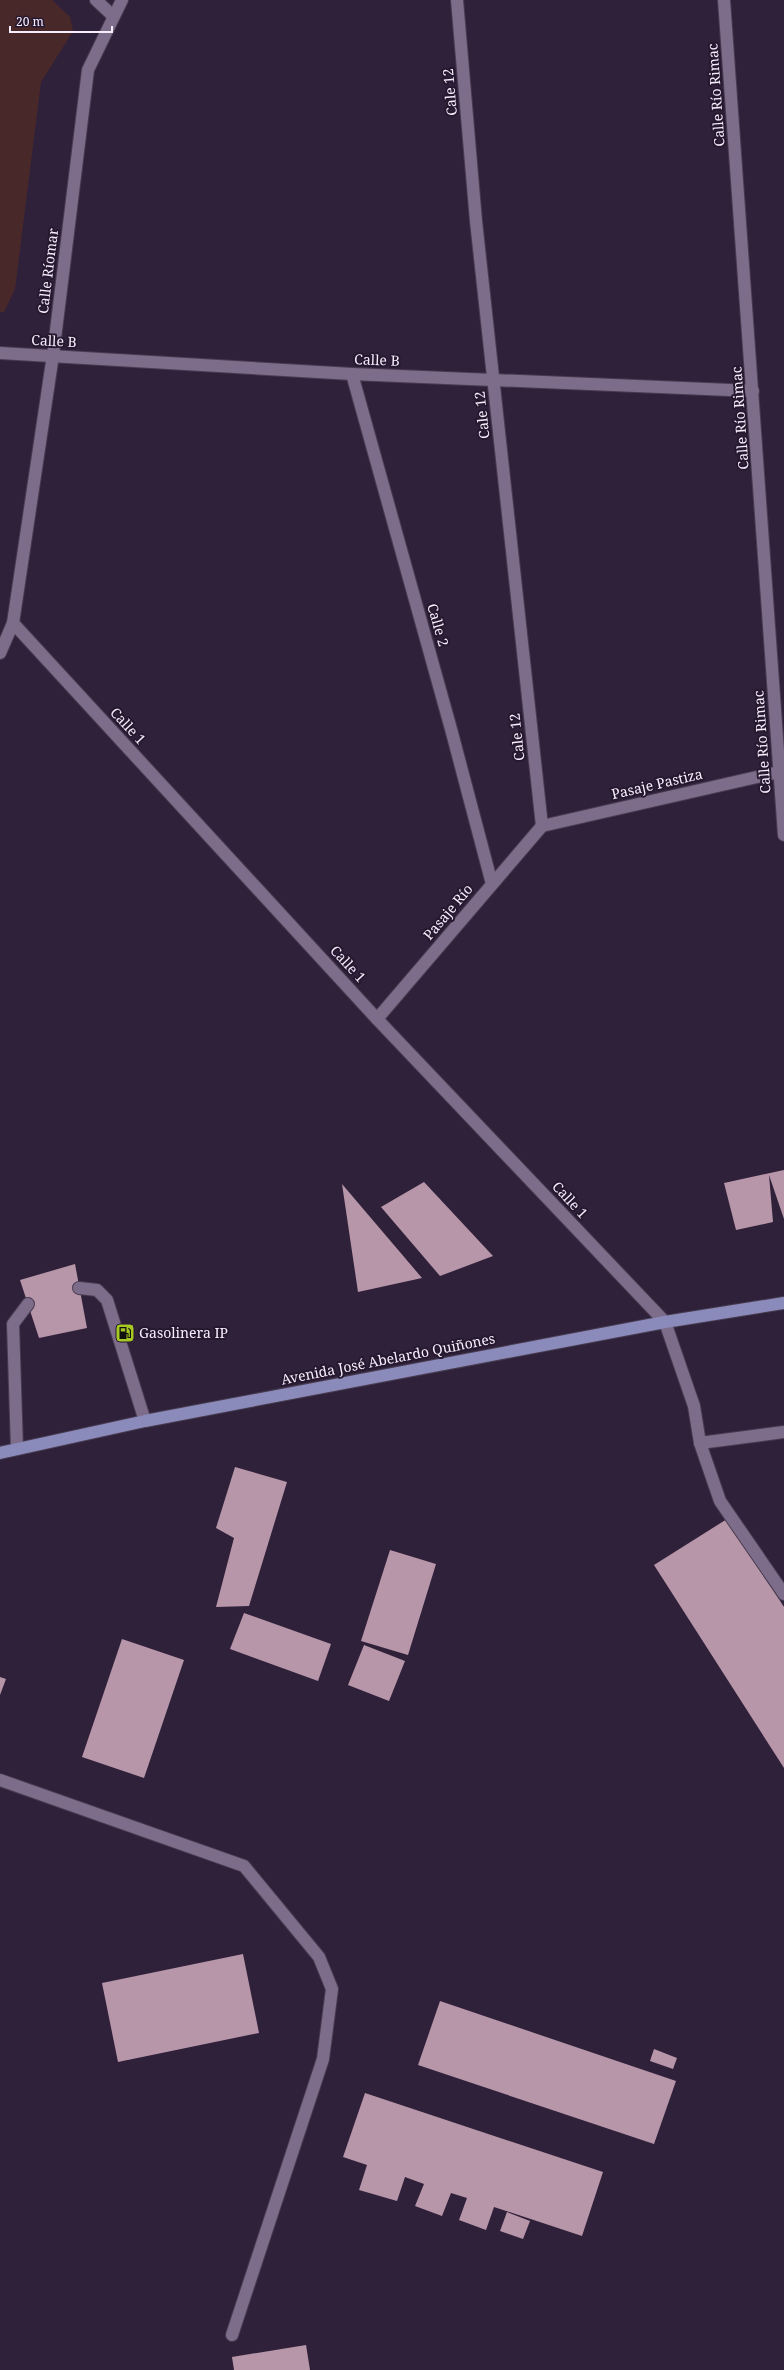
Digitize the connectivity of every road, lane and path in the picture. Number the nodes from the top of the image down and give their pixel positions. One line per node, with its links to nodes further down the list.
1 (96, 0): 5 (street)
2 (122, 0): 5 (street, Calle Ríomar)
3 (458, 0): 9 (street, Cale 12)
4 (724, 0): 10 (street, Calle Río Rimac)
5 (113, 16): 7 (street, Calle Ríomar)
6 (0, 353): 7 (street, Calle B)
7 (53, 355): 8 (street, Calle B); 11 (street, Calle Ríomar)
8 (352, 374): 9 (street, Calle B); 16 (street, Calle 2)
9 (493, 379): 10 (street, Calle B); 14 (street, Cale 12)
10 (753, 391): 13 (street, Calle Río Rimac)
11 (13, 623): 12 (street, Calle Ríomar); 17 (street, Calle 1)
12 (0, 653)
13 (779, 772): 14 (street, Pasaje Pastiza); 15 (street, Calle Río Rimac)
14 (542, 826): 16 (street, Pasaje Río)
15 (784, 835)
16 (492, 884): 17 (street, Pasaje Río)
17 (377, 1019): 21 (street, Calle 1)
18 (79, 1288): 22 (street)
19 (784, 1303): 21 (main road, Avenida José Abelardo Quiñones)
20 (28, 1304): 25 (street)
21 (665, 1322): 22 (main road, Avenida José Abelardo Quiñones); 24 (street)
22 (145, 1421): 25 (main road, Avenida José Abelardo Quiñones)
23 (784, 1432): 24 (street)
24 (700, 1443): 27 (street)
25 (17, 1449): 26 (main road, Avenida José Abelardo Quiñones)
26 (0, 1453)
27 (784, 1594)
28 (0, 1780): 29 (street)
29 (232, 2335)

